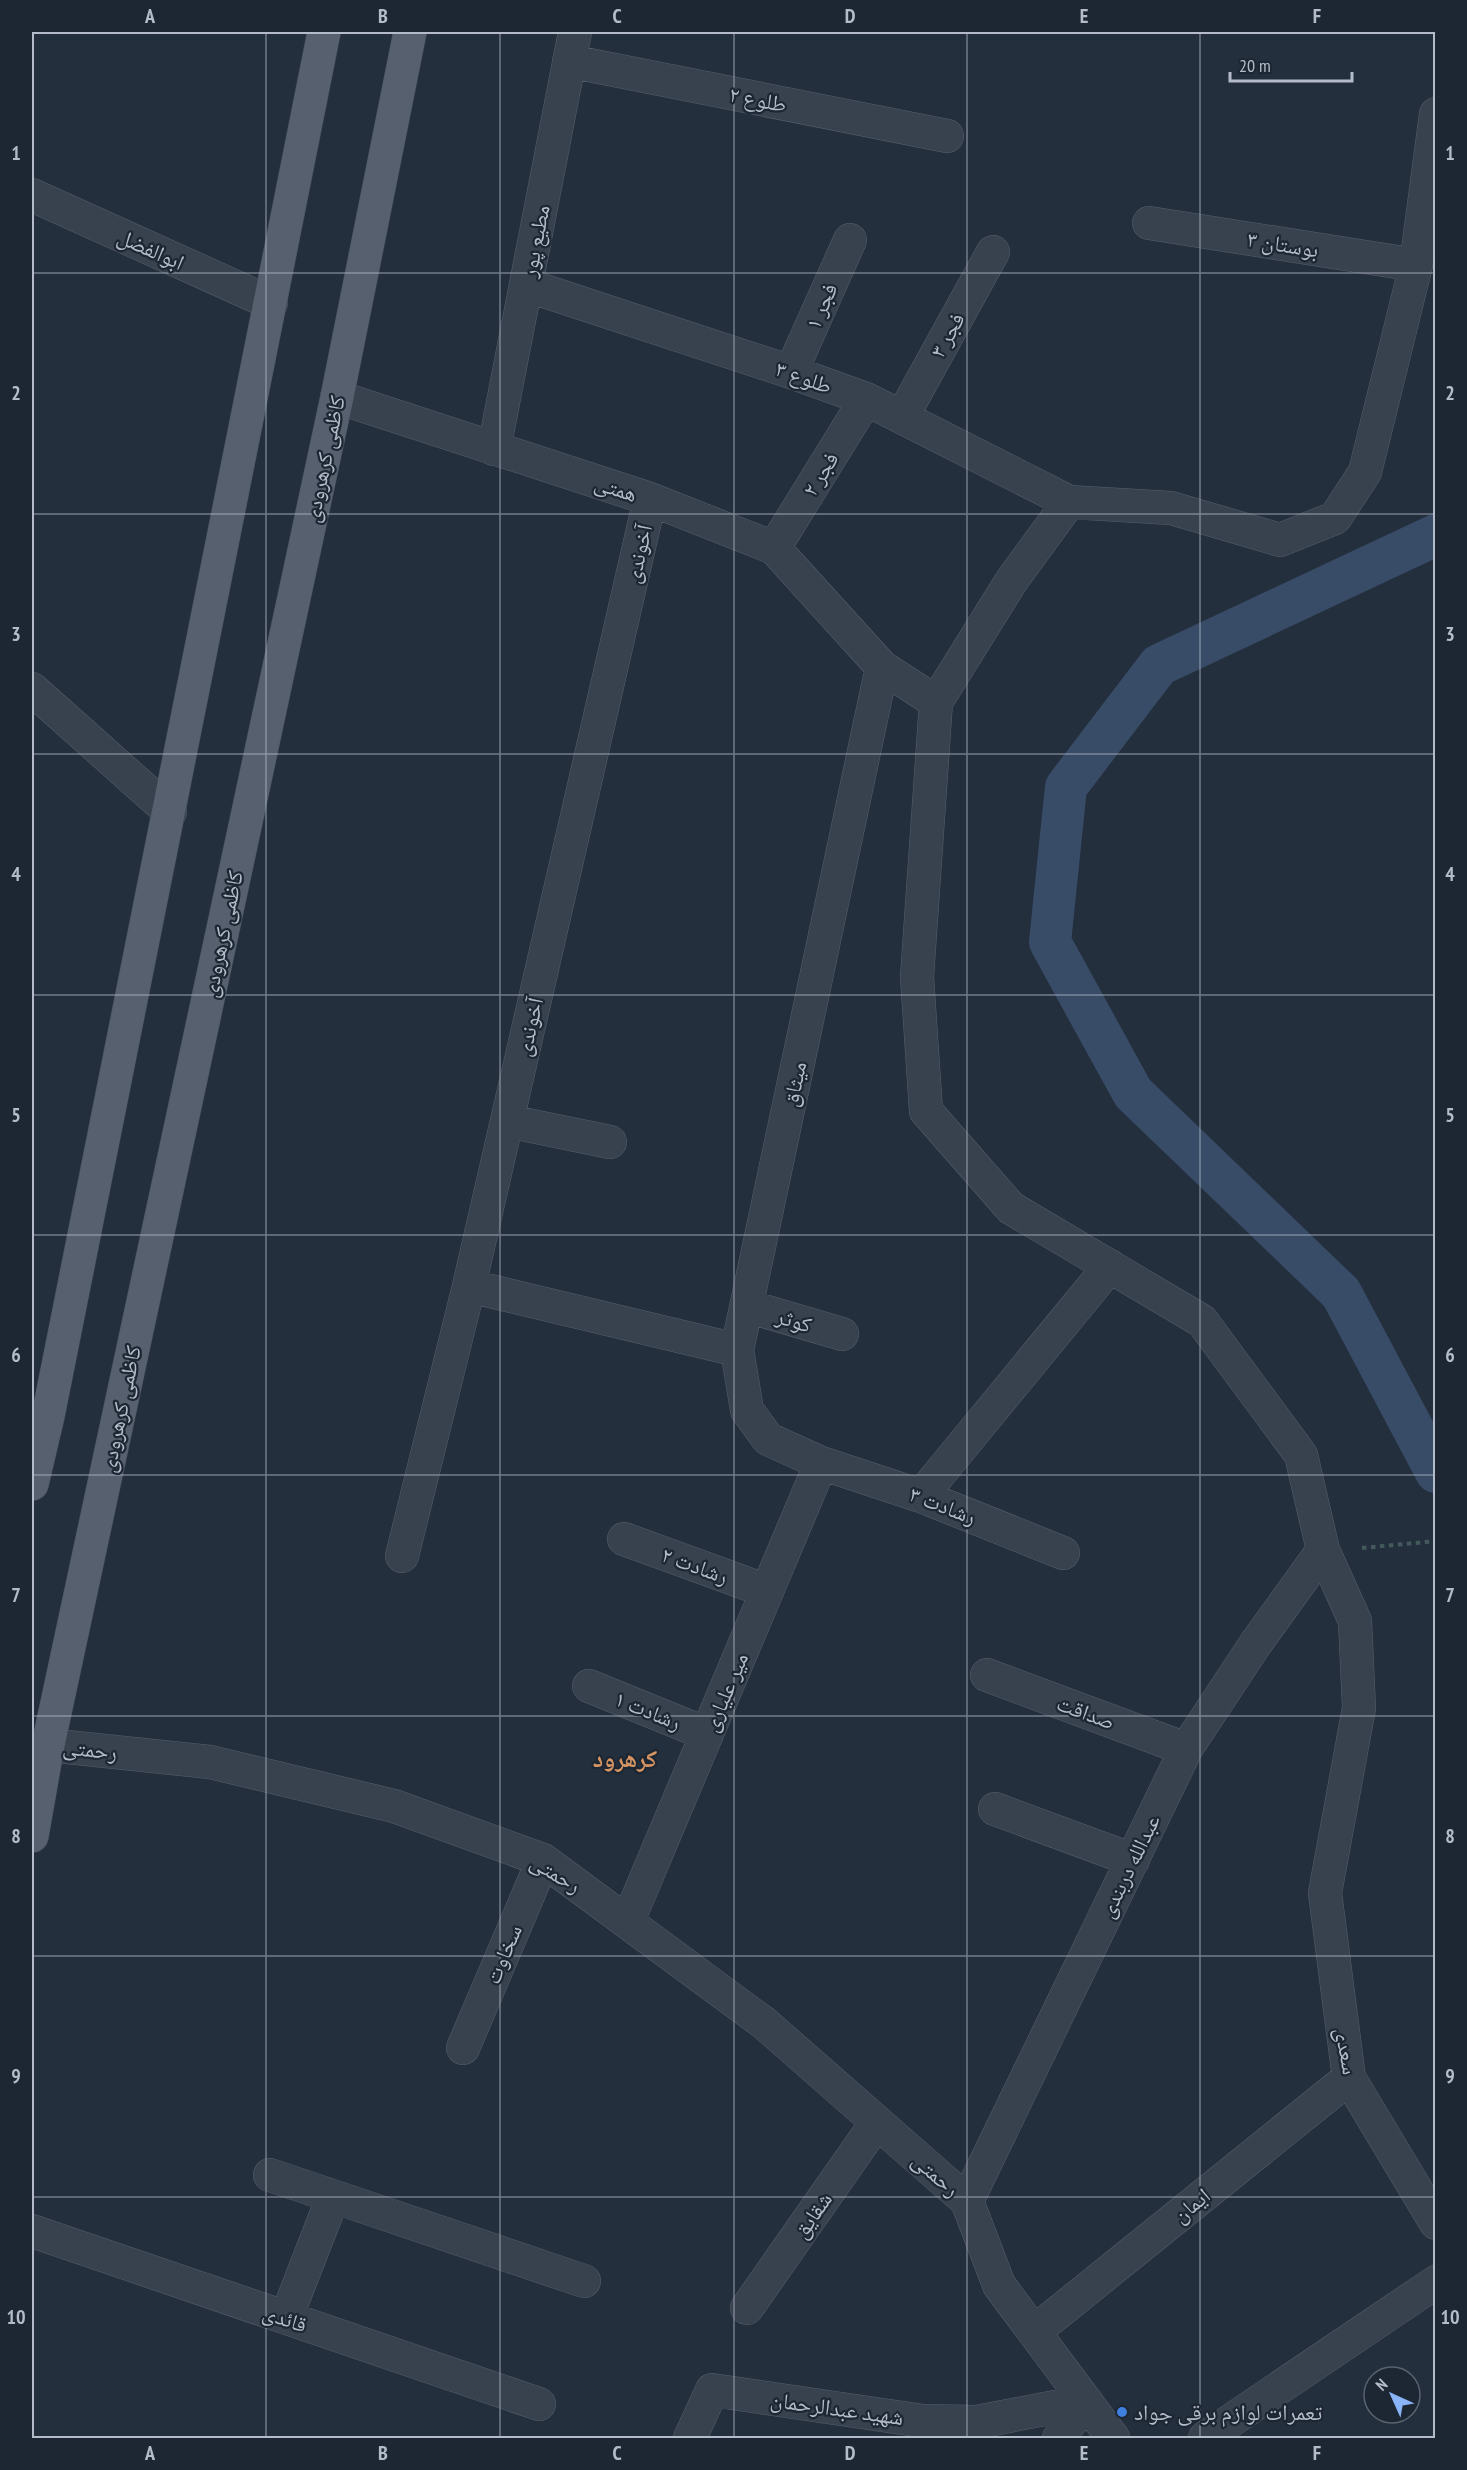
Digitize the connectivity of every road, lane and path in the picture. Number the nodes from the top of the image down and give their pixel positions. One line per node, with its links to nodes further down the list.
1 (324, 32): 12 (main road)
2 (410, 32): 14 (main road, کاظمی کرهرودی)
3 (572, 46): 5 (street, طلوع ۲); 11 (street, مطیع پور)
4 (1436, 114): 10 (street)
5 (947, 136)
6 (32, 195): 12 (street, ابوالفضل)
7 (1149, 223): 10 (street, بوستان ۳)
8 (850, 240): 13 (street, فجر ۱)
9 (993, 252): 16 (street, فجر ۳)
10 (1416, 265): 19 (street)
11 (526, 285): 13 (street, طلوع ۳); 17 (street, مطیع پور)
12 (271, 303): 24 (main road)
13 (791, 372): 15 (street, طلوع ۳)
14 (337, 397): 17 (street, همتی); 46 (main road, کاظمی کرهرودی)
15 (866, 399): 16 (street, طلوع ۳); 20 (street, فجر ۲)
16 (902, 417): 19 (street, طلوع ۳)
17 (494, 449): 18 (street, همتی)
18 (650, 499): 20 (street, همتی); 25 (street, آخوندی)
19 (1069, 502): 23 (street)
20 (774, 548): 21 (street, همتی)
21 (882, 667): 23 (street, همتی); 29 (street, میثاق)
22 (32, 689): 24 (street)
23 (936, 702): 27 (street, سعدی)
24 (170, 812): 32 (main road)
25 (507, 1121): 26 (street); 28 (street, آخوندی)
26 (610, 1142)
27 (1110, 1266): 35 (street); 39 (street, سعدی)
28 (469, 1286): 31 (street); 41 (street, آخوندی)
29 (747, 1306): 30 (street, کوثر); 31 (street, میثاق)
30 (842, 1334)
31 (737, 1350): 33 (street, میثاق)
32 (40, 1408): 34 (main road)
33 (821, 1463): 35 (street, رشادت ۳); 42 (street, میر علیاری)
34 (32, 1484)
35 (921, 1496): 40 (street, رشادت ۳)
36 (624, 1539): 42 (street, رشادت ۲)
37 (1436, 1541): 38 (path)
38 (1387, 1546)
39 (1323, 1550): 47 (street, عبدالله دربندی); 54 (street, سعدی)
40 (1063, 1552)
41 (402, 1556)
42 (767, 1591): 45 (street, میر علیاری)
43 (987, 1675): 47 (street, صداقت)
44 (589, 1686): 45 (street, رشادت ۱)
45 (707, 1734): 52 (street, میر علیاری)
46 (40, 1746): 49 (main road, کاظمی کرهرودی); 50 (street, رحمتی)
47 (1186, 1749): 51 (street, عبدالله دربندی)
48 (995, 1809): 51 (street)
49 (32, 1836)
50 (543, 1860): 52 (street, رحمتی); 53 (street, سخاوت)
51 (1133, 1860): 58 (street, عبدالله دربندی)
52 (628, 1921): 55 (street, رحمتی)
53 (463, 2048)
54 (1348, 2078): 59 (street, سعدی); 65 (street, ایمان)
55 (877, 2122): 58 (street, رحمتی); 63 (street, شقایق)
56 (270, 2175): 57 (street)
57 (333, 2197): 61 (street); 64 (street)
58 (967, 2201): 65 (street)
59 (1436, 2223)
60 (32, 2231): 64 (street, قائدی)
61 (584, 2281)
62 (1436, 2282): 71 (street)
63 (747, 2308)
64 (286, 2318): 67 (street, قائدی)
65 (1034, 2332): 66 (street)
66 (1086, 2401): 68 (street, شهید عبدالرحمان); 69 (street); 70 (street)
67 (539, 2404)
68 (690, 2439)
69 (1059, 2439)
70 (1113, 2439)
71 (1205, 2439)

